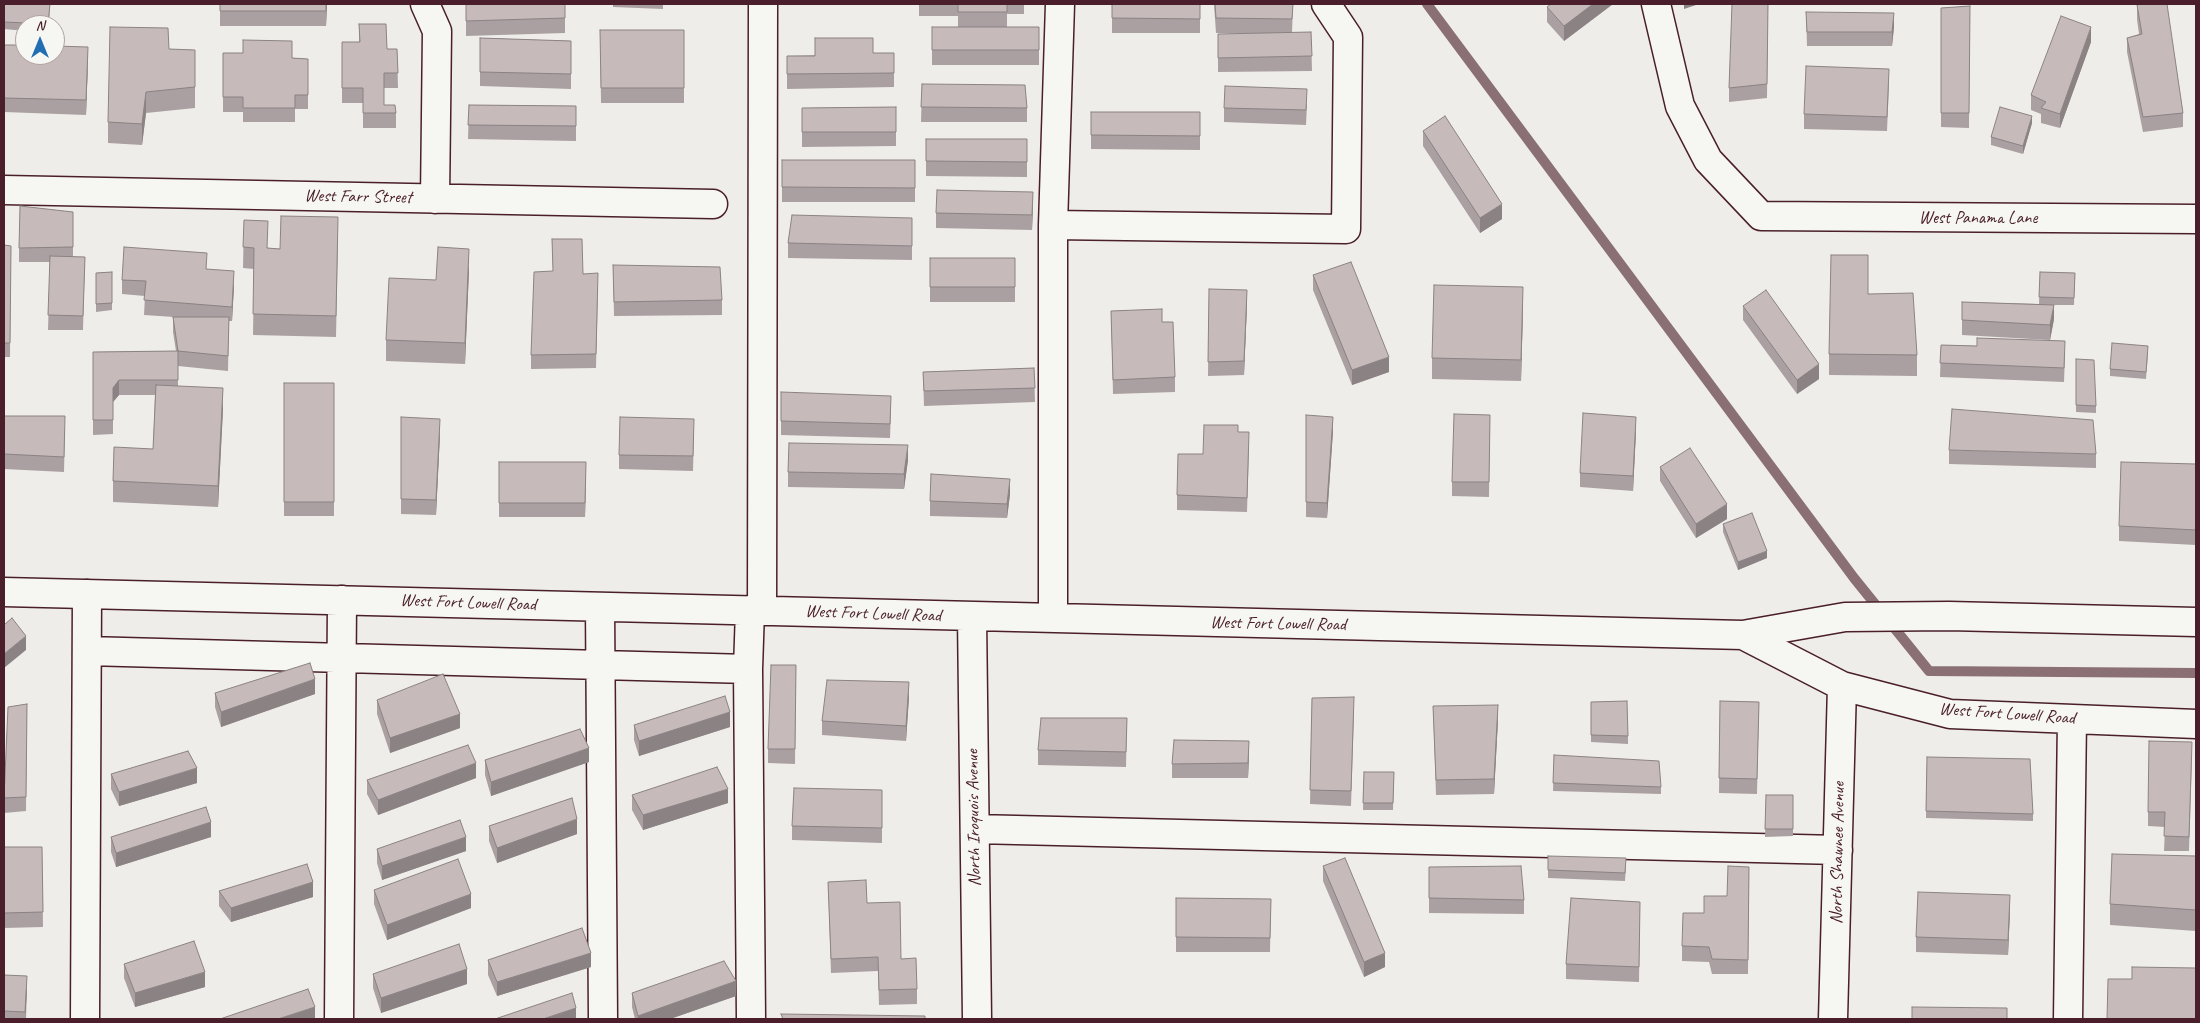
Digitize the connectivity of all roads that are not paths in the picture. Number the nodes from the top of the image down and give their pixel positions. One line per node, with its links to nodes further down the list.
1 (425, 4): 7 (street)
2 (764, 4): 15 (street)
3 (1060, 4): 10 (street)
4 (1326, 4): 10 (street)
5 (1656, 4): 9 (street, West Panama Lane)
6 (4, 190): 7 (street, West Farr Street)
7 (435, 199): 8 (street, West Farr Street)
8 (713, 204)
9 (2196, 219)
10 (1053, 225): 17 (street)
11 (4, 592): 12 (street, West Fort Lowell Road)
12 (86, 594): 13 (street, West Fort Lowell Road); 20 (street)
13 (342, 600): 14 (street, West Fort Lowell Road); 21 (street)
14 (600, 607): 15 (street, West Fort Lowell Road); 22 (street)
15 (756, 611): 16 (street, West Fort Lowell Road); 23 (street)
16 (972, 617): 17 (street, West Fort Lowell Road); 27 (street, North Iroquois Avenue)
17 (1053, 618): 19 (street, West Fort Lowell Road)
18 (2196, 622): 19 (street, West Fort Lowell Road)
19 (1743, 635): 24 (street, West Fort Lowell Road)
20 (86, 651): 21 (street); 29 (street)
21 (342, 658): 22 (street); 30 (street)
22 (600, 665): 23 (street); 31 (street)
23 (748, 669): 32 (street)
24 (1842, 686): 25 (street, West Fort Lowell Road); 28 (street, North Shawnee Avenue)
25 (2072, 719): 26 (street, West Fort Lowell Road); 35 (street)
26 (2196, 724)
27 (975, 829): 28 (street); 33 (street, North Iroquois Avenue)
28 (1838, 850): 34 (street, North Shawnee Avenue)
29 (85, 1019)
30 (339, 1019)
31 (603, 1019)
32 (751, 1019)
33 (977, 1019)
34 (1834, 1019)
35 (2068, 1019)

